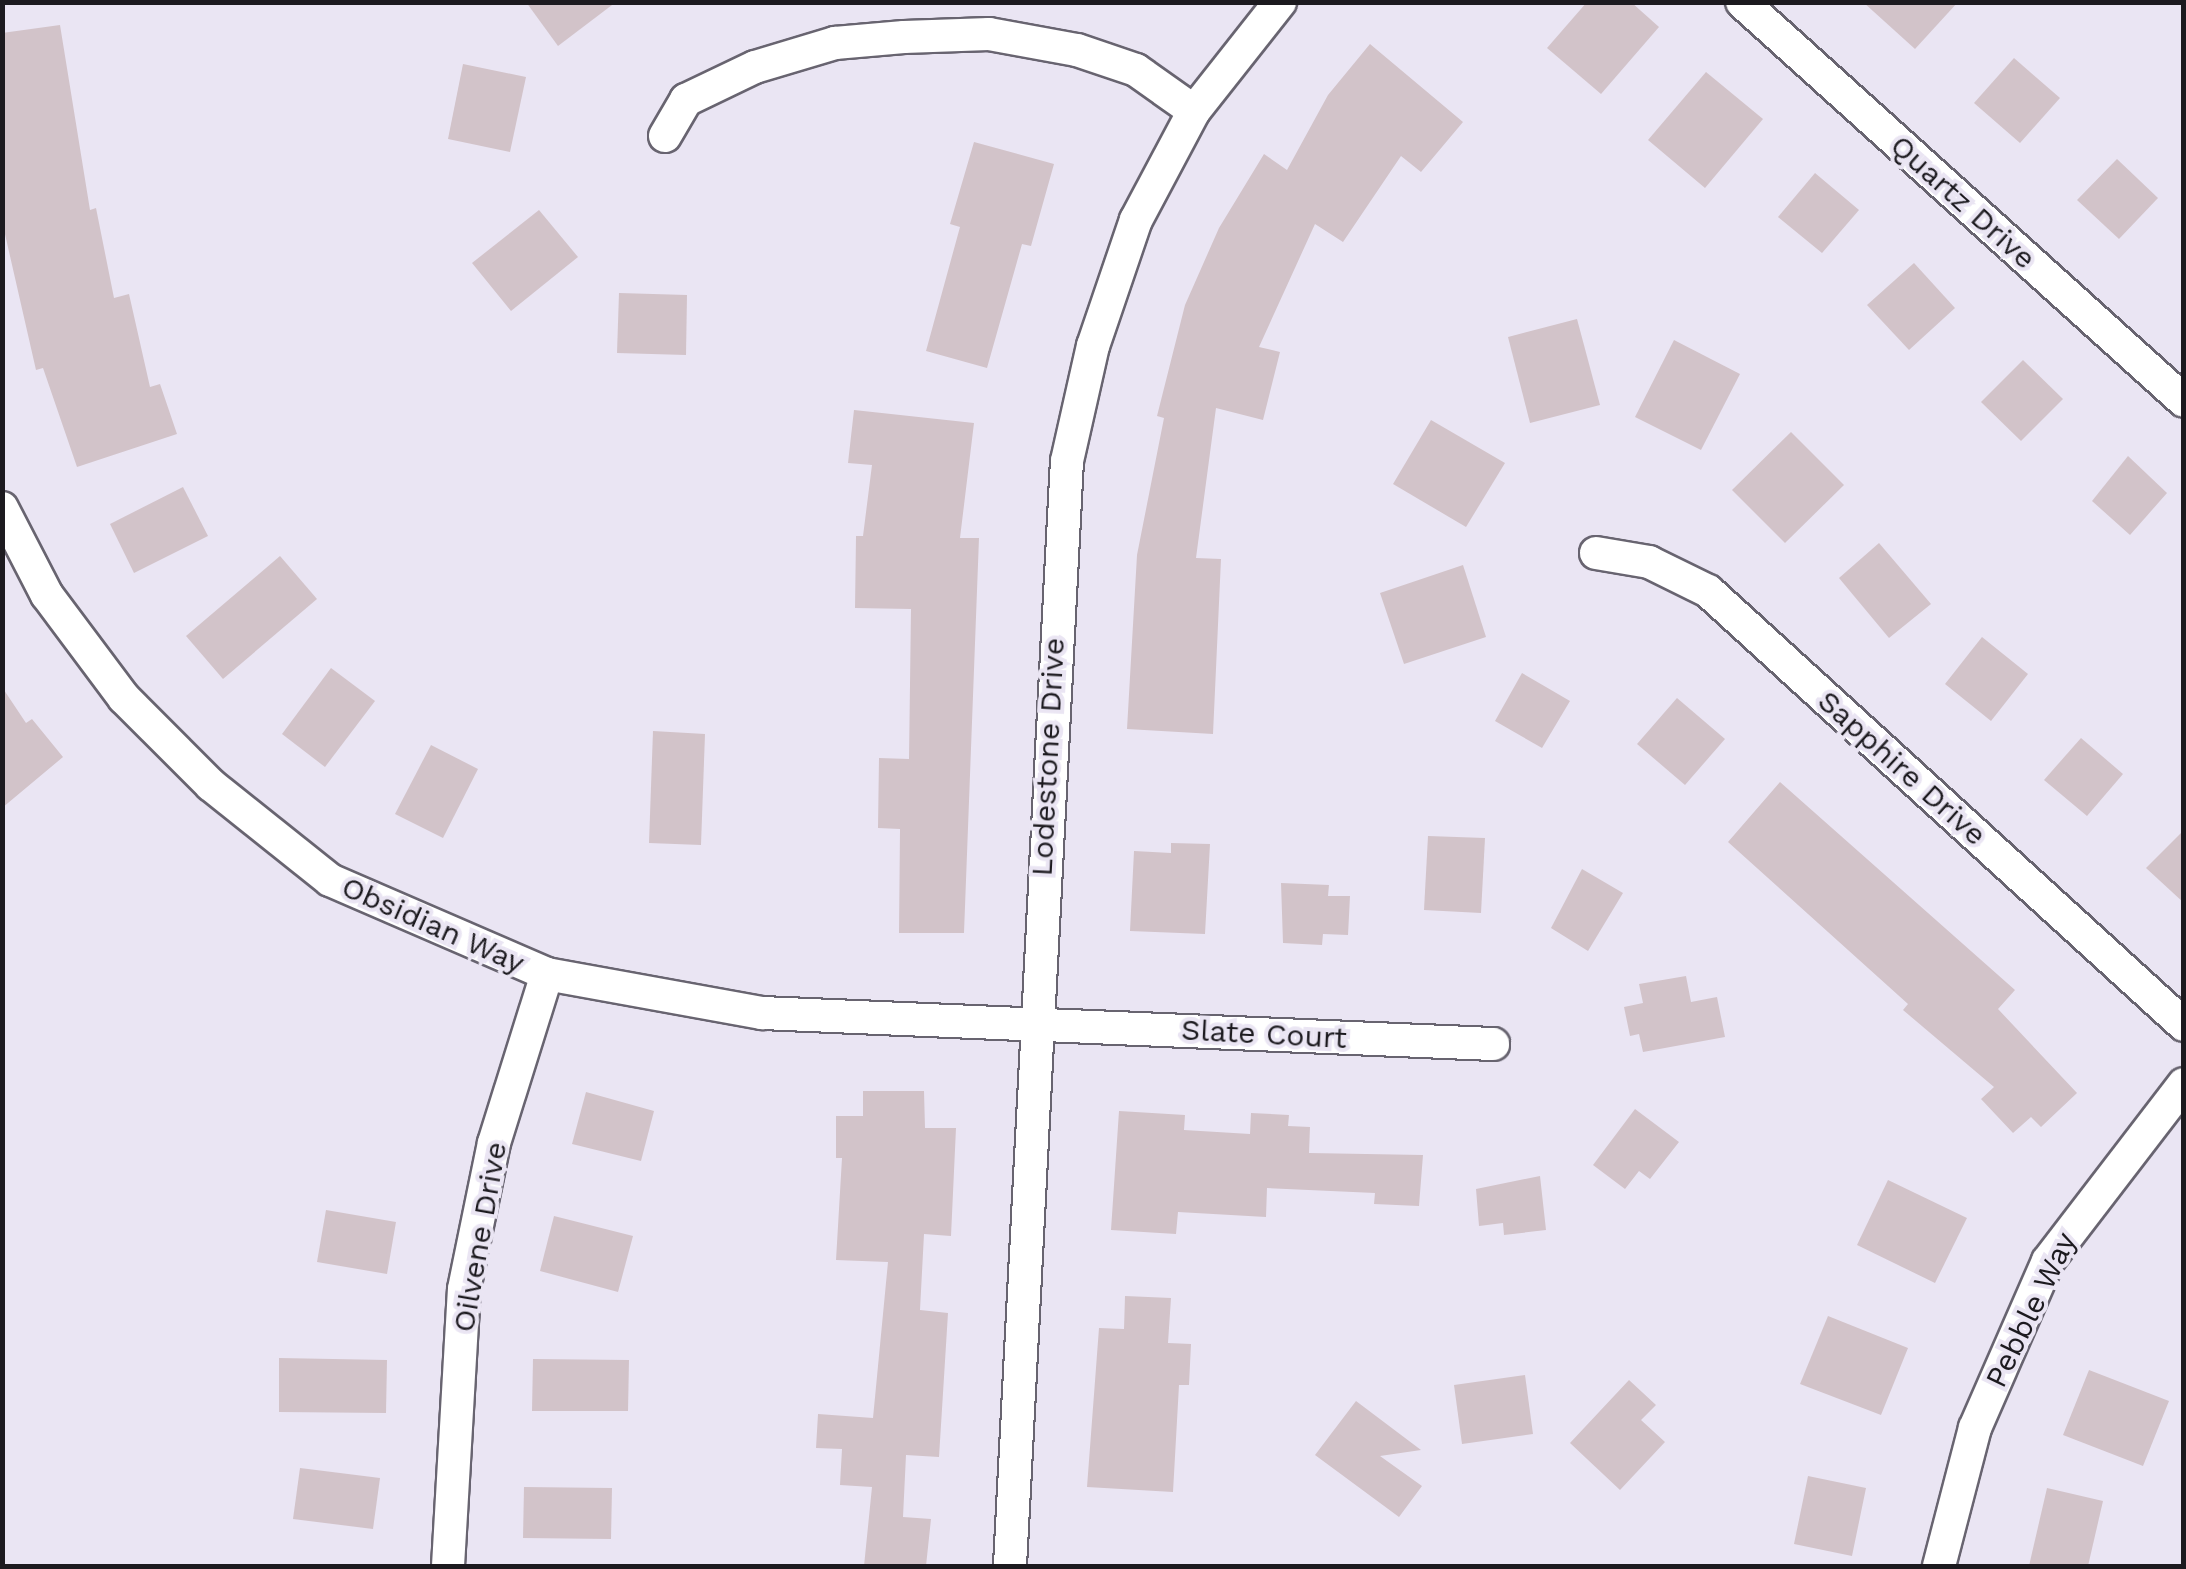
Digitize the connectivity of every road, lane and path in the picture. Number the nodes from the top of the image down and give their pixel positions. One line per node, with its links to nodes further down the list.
1 (1280, 2): 3 (street, Lodestone Drive)
2 (1742, 2): 5 (street, Quartz Drive)
3 (1194, 112): 4 (street); 9 (street, Lodestone Drive)
4 (666, 136)
5 (2184, 401)
6 (2, 508): 8 (street, Obsidian Way)
7 (1596, 553): 10 (street, Sapphire Drive)
8 (547, 974): 9 (street, Obsidian Way); 13 (street, Oilvene Drive)
9 (1034, 1024): 11 (street, Slate Court); 14 (street, Lodestone Drive)
10 (2184, 1025)
11 (1494, 1044)
12 (2184, 1084): 15 (street, Pebble Way)
13 (448, 1566)
14 (1010, 1566)
15 (1938, 1566)

